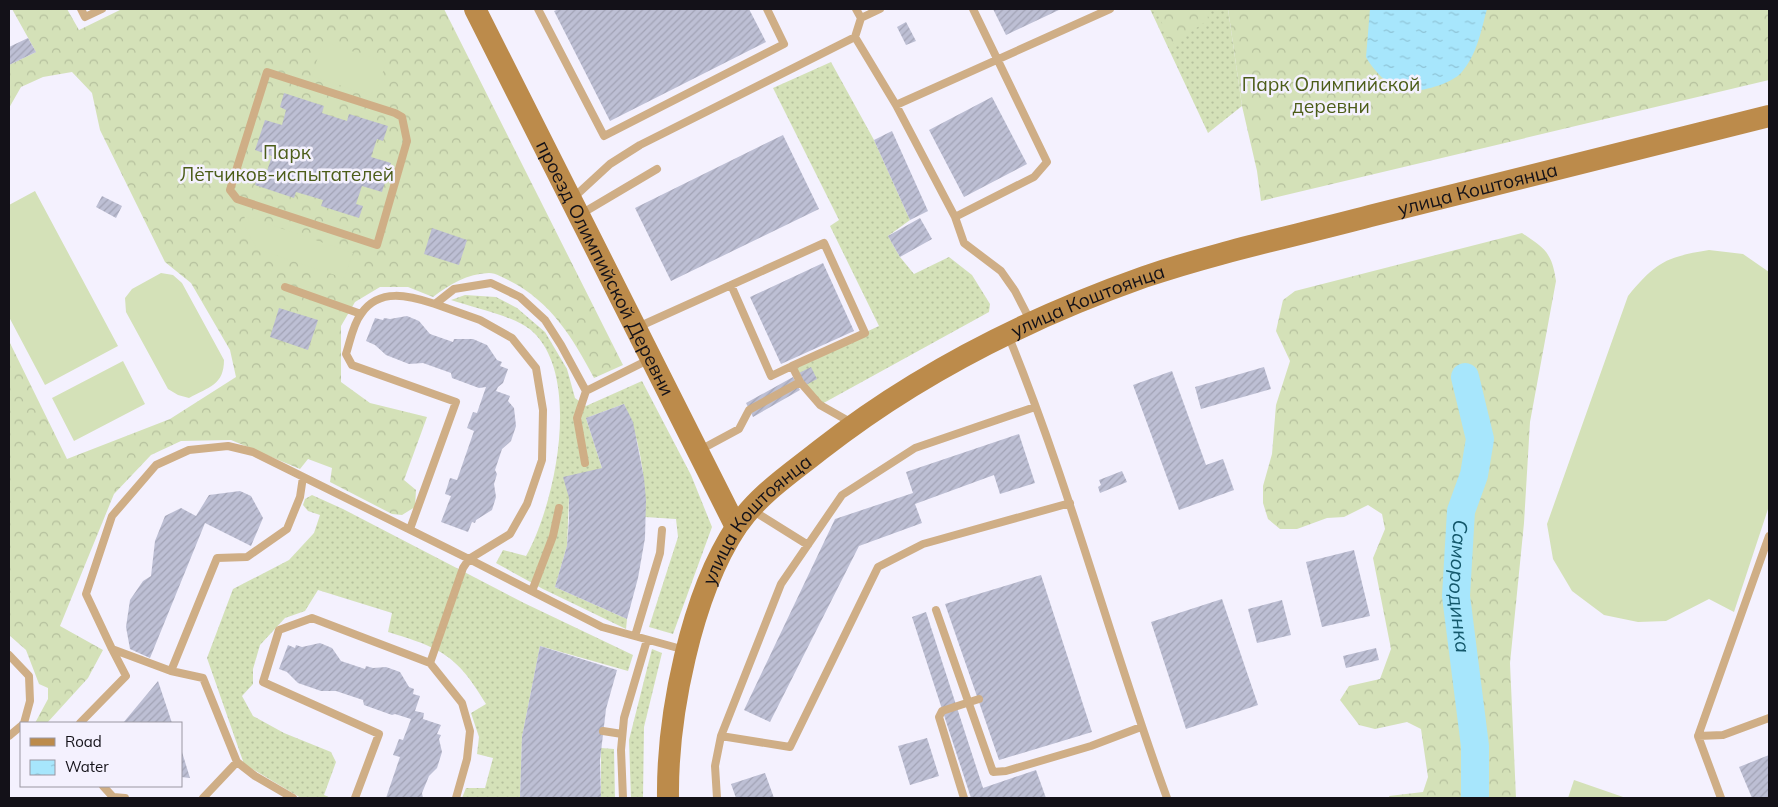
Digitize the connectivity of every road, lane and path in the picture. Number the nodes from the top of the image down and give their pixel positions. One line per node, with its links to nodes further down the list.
1 (81, 9): 2 (lane)
2 (102, 9)
3 (475, 9): 17 (street, проезд Олимпийской Деревни)
4 (538, 9): 5 (lane)
5 (766, 9)
6 (856, 9): 10 (lane)
7 (880, 9): 10 (lane)
8 (973, 9): 12 (lane)
9 (1110, 9): 12 (lane)
10 (861, 18): 11 (lane)
11 (856, 37): 13 (lane); 17 (lane)
12 (997, 60): 13 (lane); 18 (lane)
13 (896, 105): 18 (lane)
14 (1769, 116): 23 (street, улица Коштоянца)
15 (657, 169): 17 (lane)
16 (230, 190): 16 (lane)
17 (575, 207): 24 (street, проезд Олимпийской Деревни)
18 (955, 217): 23 (lane)
19 (731, 284): 24 (lane); 27 (lane); 27 (lane)
20 (285, 287): 22 (lane)
21 (435, 304): 22 (lane); 29 (lane); 43 (lane)
22 (361, 314): 39 (lane)
23 (1031, 322): 25 (street, улица Коштоянца)
24 (636, 328): 26 (street, проезд Олимпийской Деревни)
25 (1007, 333): 30 (lane); 31 (street, улица Коштоянца)
26 (652, 358): 29 (lane); 32 (street, проезд Олимпийской Деревни)
27 (792, 366): 28 (lane)
28 (800, 382): 31 (lane); 32 (lane)
29 (586, 391): 33 (lane)
30 (1035, 407): 35 (lane); 42 (lane)
31 (854, 424): 37 (street, улица Коштоянца)
32 (699, 451): 38 (street, проезд Олимпийской Деревни)
33 (585, 463)
34 (303, 477): 39 (lane); 48 (lane); 52 (lane)
35 (1070, 504): 58 (lane); 62 (lane)
36 (559, 508): 44 (lane)
37 (750, 509): 38 (street, улица Коштоянца); 42 (lane)
38 (736, 527): 49 (street, улица Коштоянца)
39 (410, 529): 43 (lane)
40 (662, 530): 46 (lane)
41 (1769, 536): 63 (lane)
42 (808, 545): 62 (lane)
43 (469, 558): 44 (lane); 51 (lane)
44 (532, 591): 46 (lane)
45 (936, 610): 58 (lane)
46 (635, 636): 47 (lane)
47 (647, 640): 49 (lane); 60 (lane)
48 (112, 649): 52 (lane); 56 (lane)
49 (688, 651): 72 (street, улица Коштоянца)
50 (9, 655): 55 (lane)
51 (430, 663): 69 (lane); 70 (lane)
52 (171, 671): 64 (lane)
53 (979, 699): 74 (lane)
54 (1769, 718): 63 (lane)
55 (23, 722)
56 (81, 722)
57 (20, 727): 61 (lane)
58 (1141, 727): 75 (lane)
59 (603, 731): 60 (lane)
60 (622, 734): 71 (lane)
61 (9, 736)
62 (721, 736): 73 (lane)
63 (1698, 736): 76 (lane)
64 (237, 762): 67 (lane); 68 (lane)
65 (104, 787): 66 (lane)
66 (125, 798)
67 (203, 798)
68 (293, 798)
69 (355, 798)
70 (456, 798)
71 (622, 798)
72 (668, 798)
73 (717, 798)
74 (964, 798)
75 (1167, 798)
76 (1721, 798)

